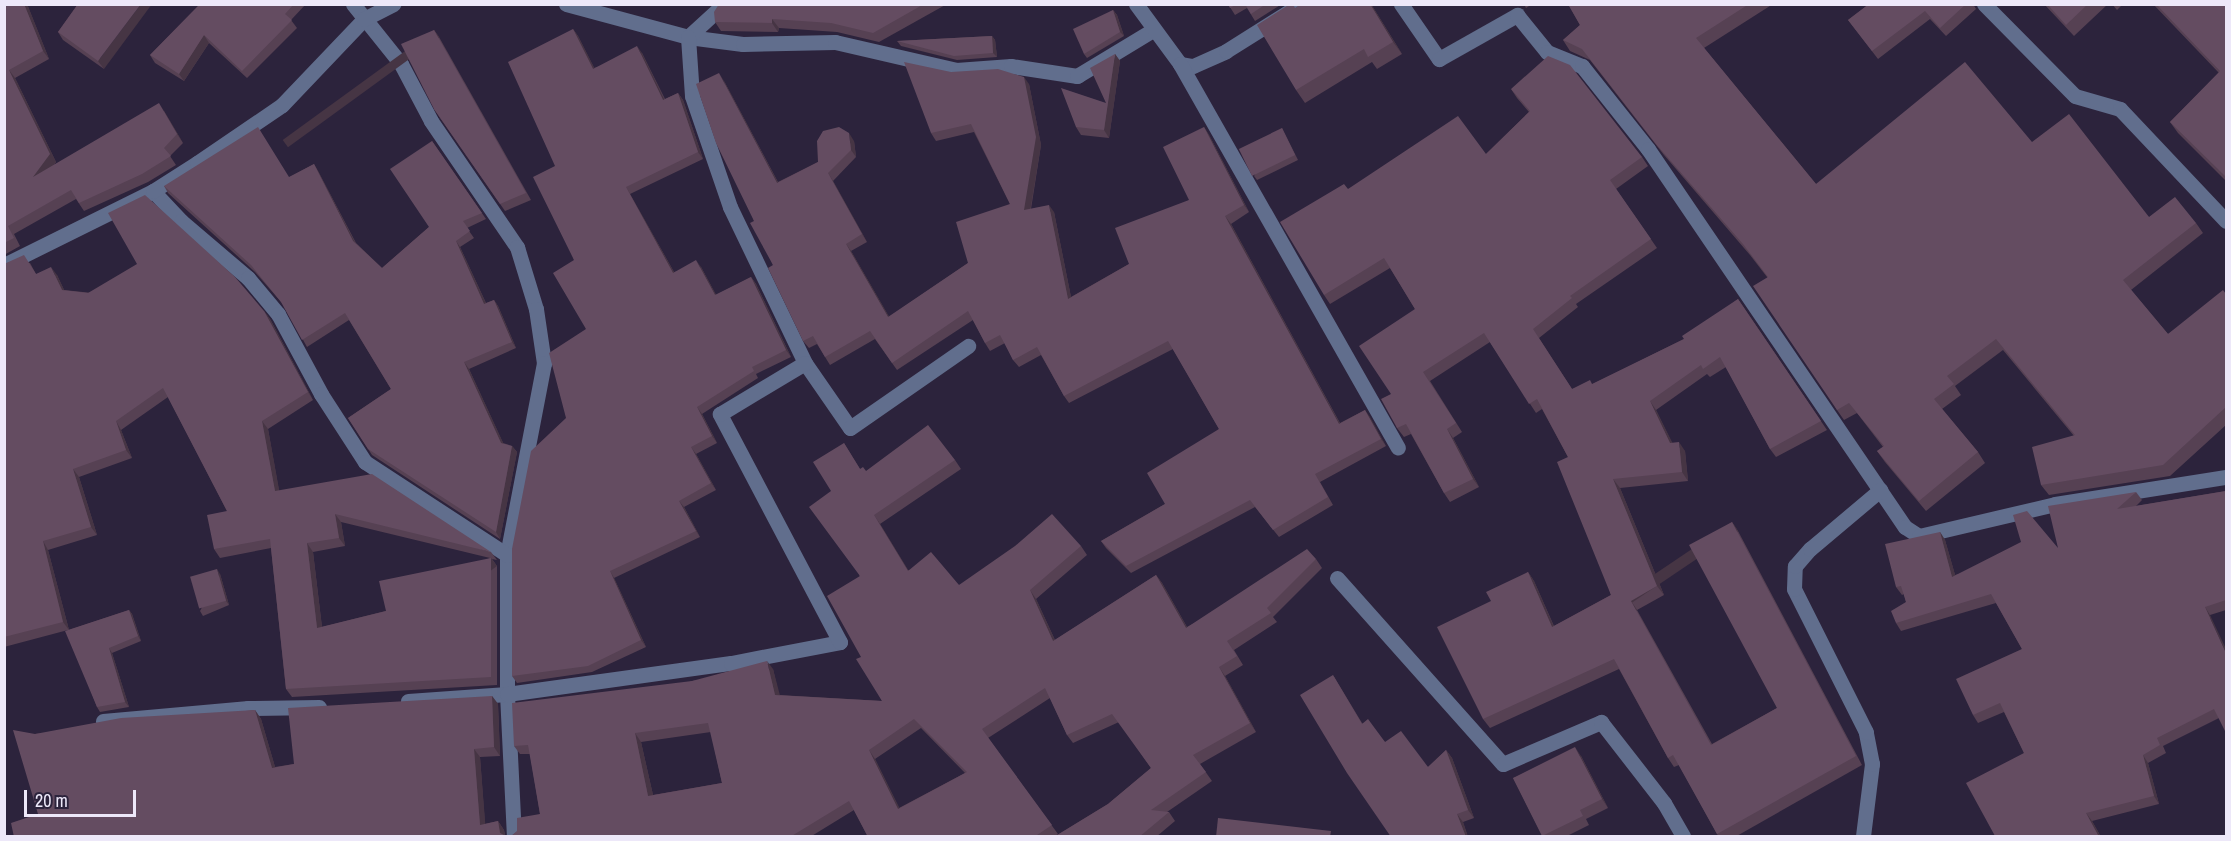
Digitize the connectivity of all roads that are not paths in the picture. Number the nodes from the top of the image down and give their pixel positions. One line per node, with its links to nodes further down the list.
1 (353, 4): 9 (street)
2 (393, 4): 9 (street)
3 (566, 4): 11 (street)
4 (724, 4): 11 (street)
5 (1136, 4): 10 (street)
6 (1301, 4): 12 (street)
7 (1401, 4): 20 (street)
8 (1984, 4): 14 (street)
9 (364, 19): 13 (street); 21 (street)
10 (1153, 30): 11 (street); 12 (street)
11 (688, 37): 17 (street)
12 (1180, 64): 18 (street)
13 (153, 191): 15 (street); 21 (street)
14 (2226, 221)
15 (4, 264)
16 (968, 345): 17 (street)
17 (805, 363): 23 (street)
18 (1398, 447)
19 (2226, 477): 20 (street)
20 (1880, 490): 29 (street)
21 (507, 555): 23 (street)
22 (1337, 578): 28 (street)
23 (507, 693): 24 (street); 27 (street)
24 (389, 702)
25 (330, 707): 26 (street)
26 (83, 725)
27 (514, 837)
28 (1683, 837)
29 (1863, 837)

